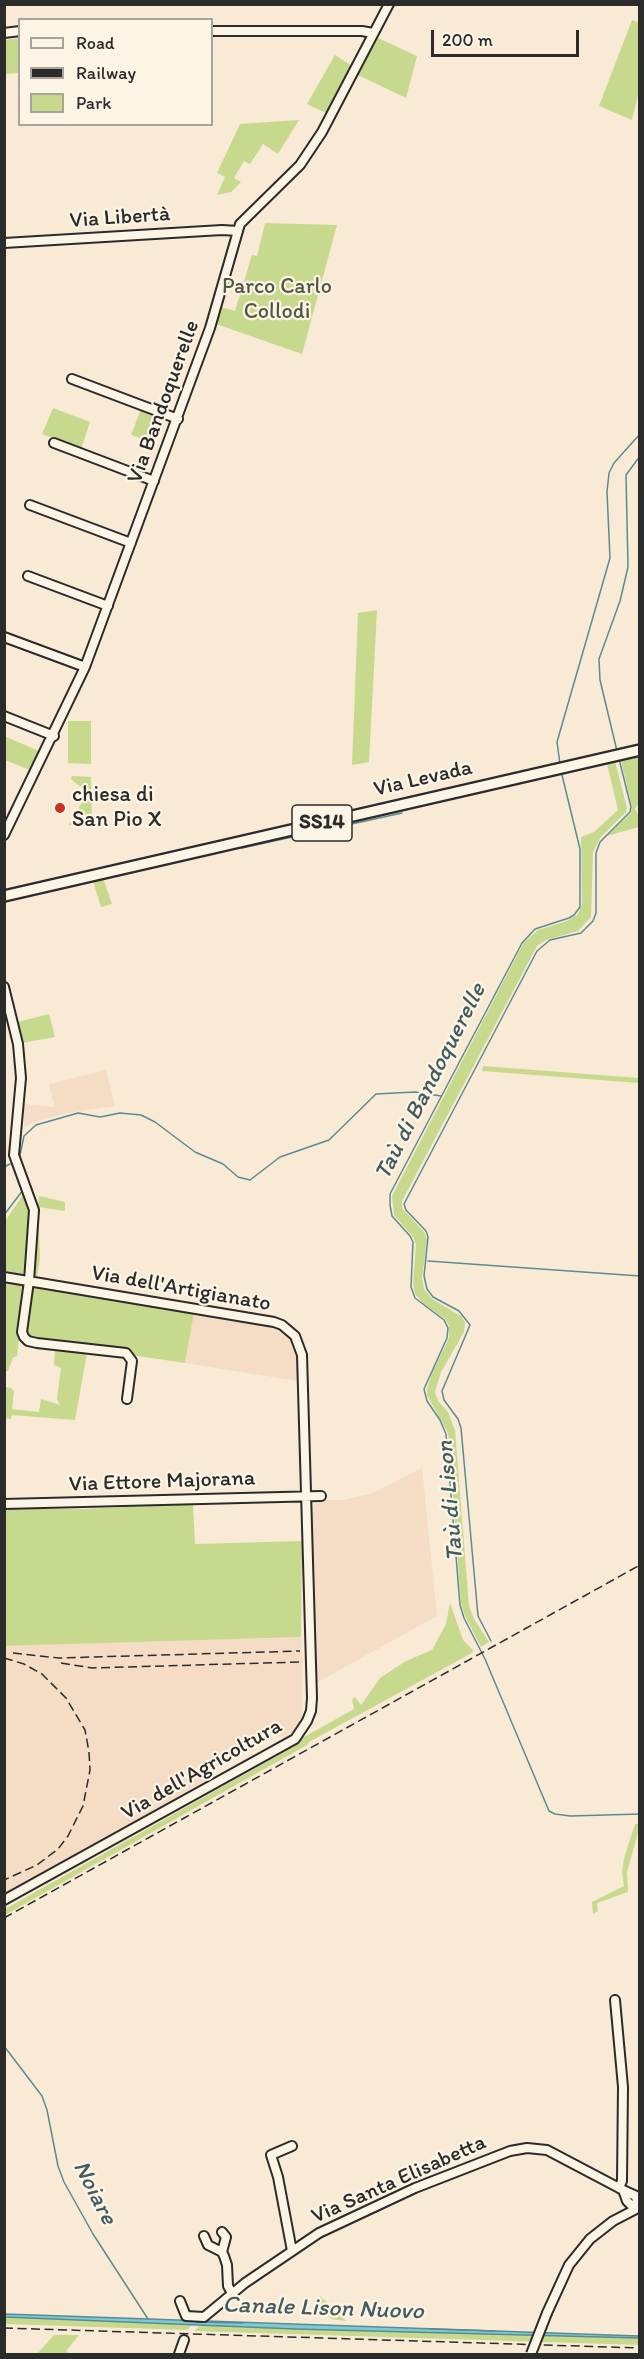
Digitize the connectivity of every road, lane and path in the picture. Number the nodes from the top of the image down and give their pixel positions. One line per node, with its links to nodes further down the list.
1 (389, 4): 3 (street, Via Bandoquerelle)
2 (213, 31): 3 (street)
3 (373, 33): 4 (street, Via Bandoquerelle)
4 (238, 231): 5 (street, Via Libertà); 7 (street, Via Bandoquerelle)
5 (4, 243)
6 (72, 379): 7 (street)
7 (178, 419): 9 (street, Via Bandoquerelle)
8 (54, 442): 9 (street)
9 (154, 481): 11 (street, Via Bandoquerelle)
10 (30, 505): 11 (street)
11 (131, 543): 13 (street, Via Bandoquerelle)
12 (27, 576): 13 (street)
13 (108, 606): 15 (street, Via Bandoquerelle)
14 (4, 637): 15 (street)
15 (86, 667): 17 (street, Via Bandoquerelle)
16 (4, 716): 17 (street)
17 (54, 736): 19 (street, Via Bandoquerelle)
18 (639, 750): 20 (main road, Via Levada / SS14)
19 (4, 835)
20 (4, 896)
21 (4, 987): 22 (street)
22 (14, 1155): 23 (street); 25 (street)
23 (4, 1160)
24 (4, 1277): 25 (street, Via dell'Artigianato)
25 (29, 1281): 26 (street); 27 (street, Via dell'Artigianato)
26 (127, 1400)
27 (305, 1496): 28 (street, Via Ettore Majorana); 29 (street, Via Ettore Majorana); 30 (street, Via dell'Agricoltura)
28 (321, 1496)
29 (4, 1504)
30 (4, 1900)
31 (615, 2000): 33 (street)
32 (292, 2146): 41 (street)
33 (621, 2189): 34 (street, Via Santa Elisabetta); 35 (street); 41 (street, Via Santa Elisabetta)
34 (638, 2196): 36 (street)
35 (627, 2201): 36 (street); 37 (street)
36 (637, 2208): 37 (street)
37 (624, 2214): 46 (street, bridge)
38 (222, 2232): 40 (street)
39 (204, 2236): 40 (street)
40 (222, 2252): 42 (street)
41 (292, 2252): 42 (street, Via Santa Elisabetta)
42 (232, 2294): 43 (street, Via Santa Elisabetta)
43 (180, 2301)
44 (184, 2340): 45 (street)
45 (178, 2355)
46 (531, 2355)

